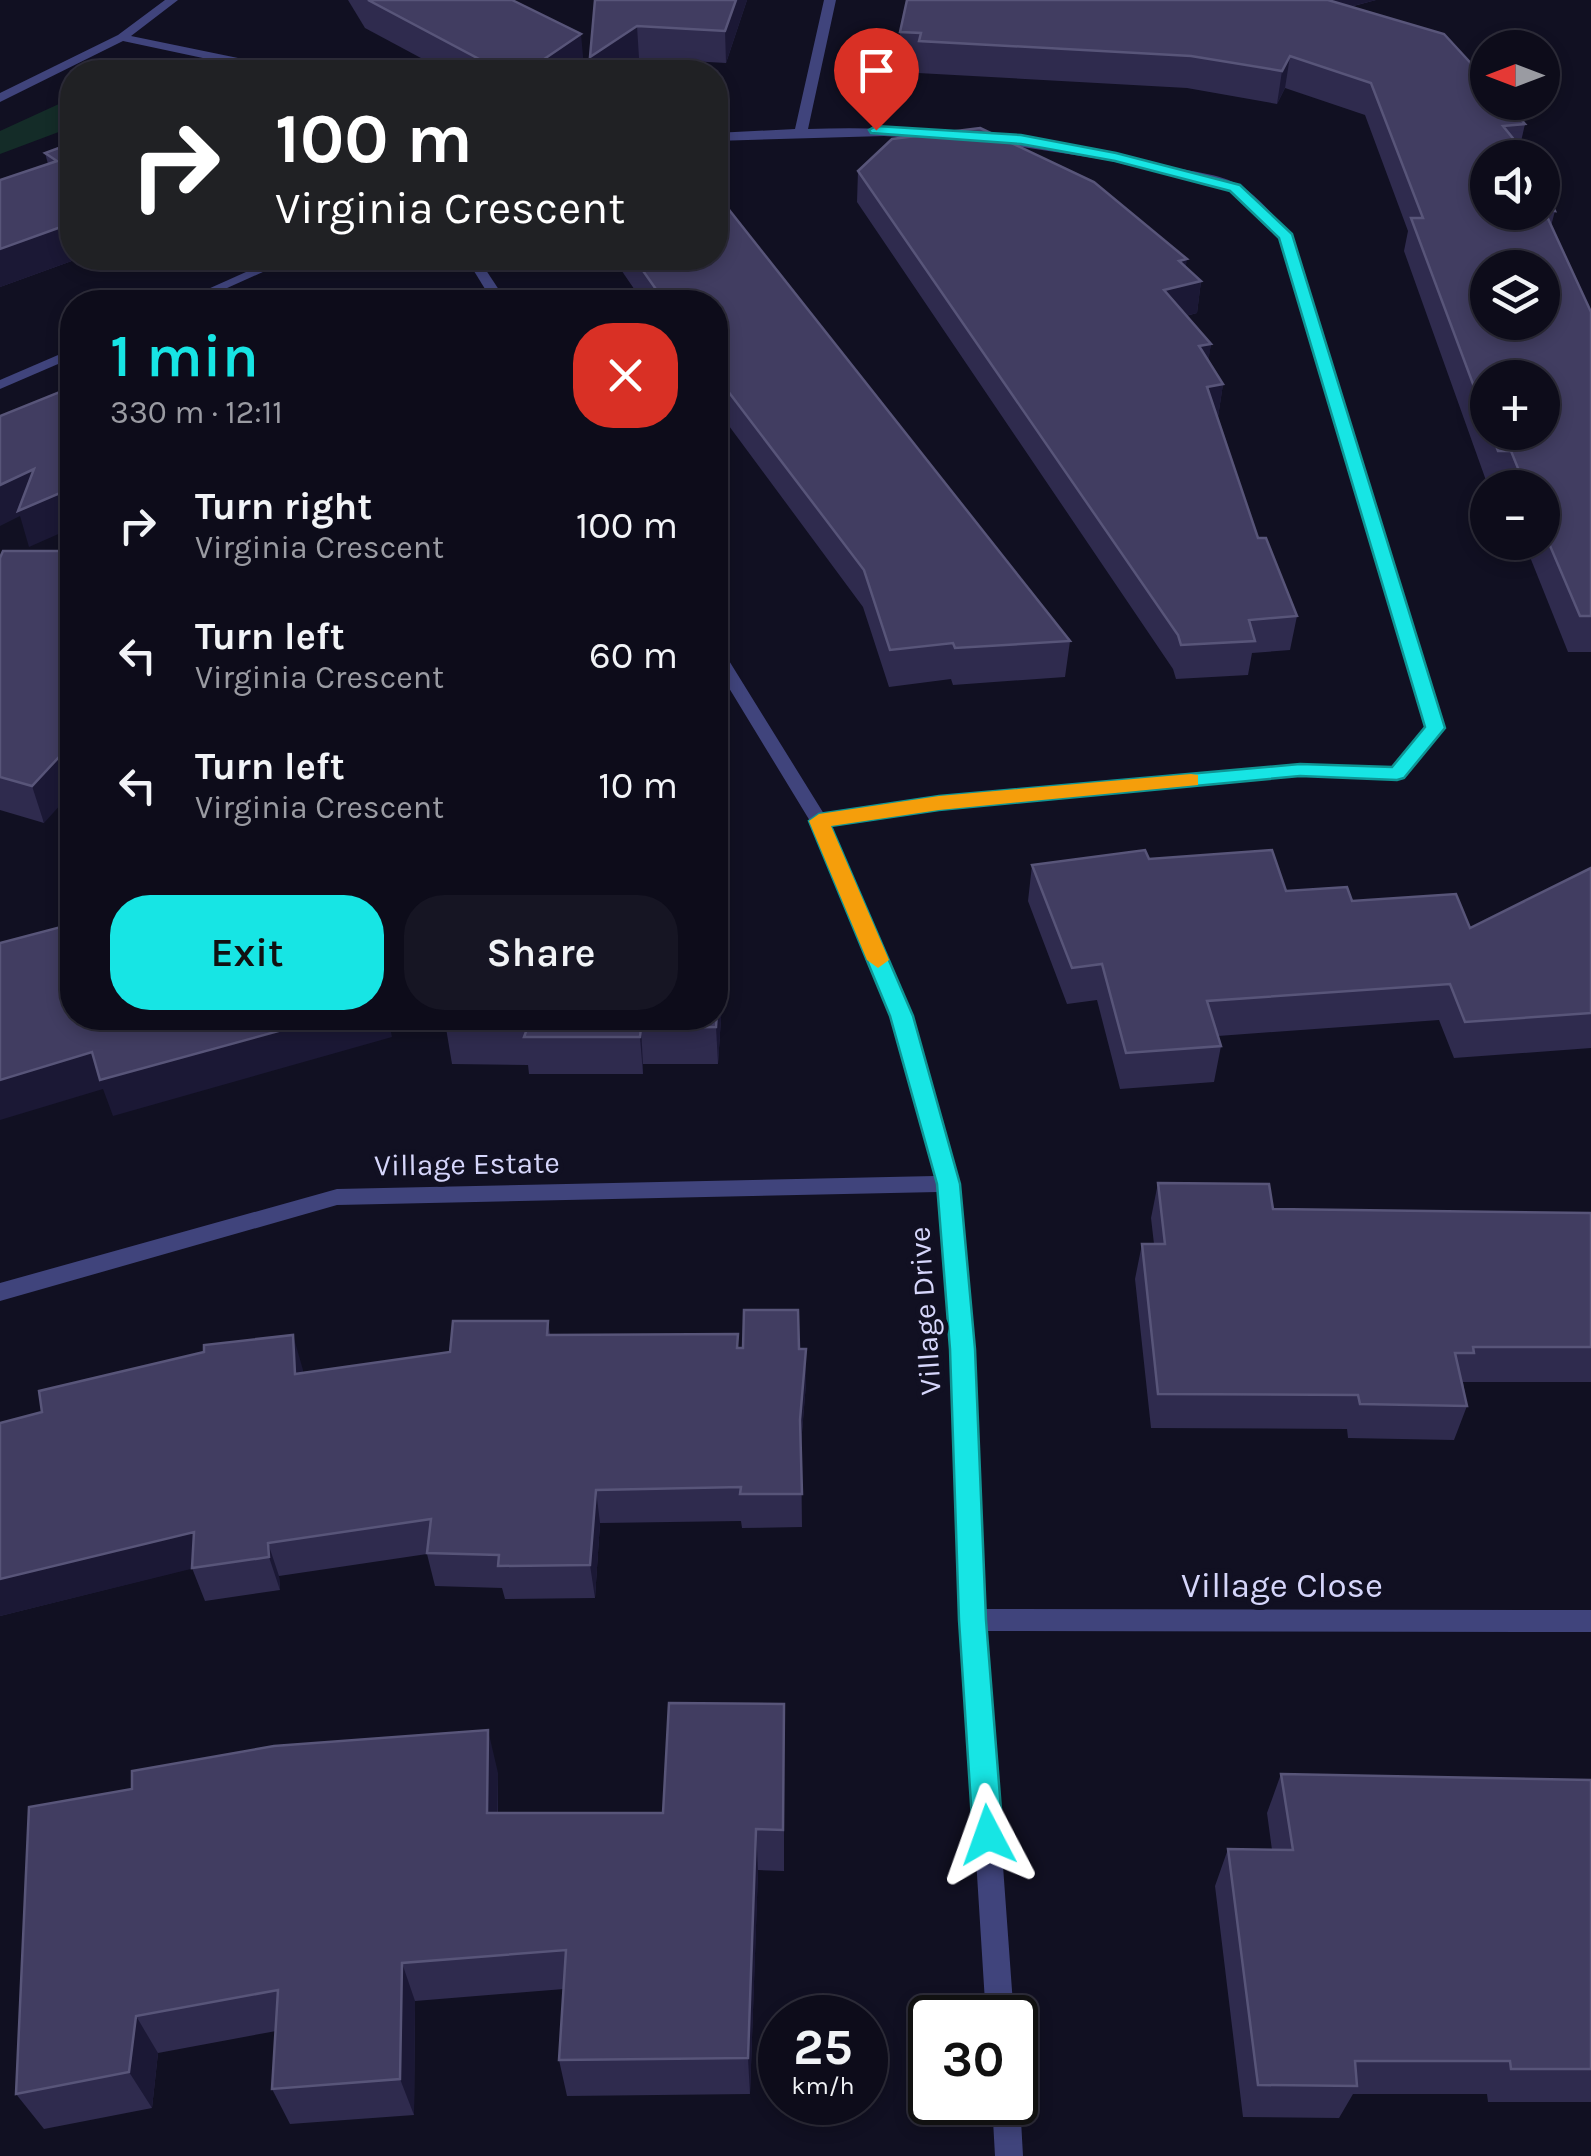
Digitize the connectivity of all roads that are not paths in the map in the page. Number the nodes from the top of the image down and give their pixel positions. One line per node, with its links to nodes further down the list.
1 (172, 0): 3 (street)
2 (830, 0): 8 (street)
3 (122, 38): 4 (street); 5 (street)
4 (77, 60)
5 (229, 60)
6 (60, 68): 7 (street)
7 (0, 98)
8 (801, 130): 9 (street); 15 (street)
9 (728, 136)
10 (259, 270): 11 (street)
11 (213, 290)
12 (60, 358): 13 (street)
13 (0, 386)
14 (728, 672): 15 (street, Village Drive)
15 (819, 821): 16 (street, Village Drive)
16 (948, 1184): 17 (street, Village Estate); 18 (street, Village Drive)
17 (0, 1292)
18 (972, 1620): 19 (street, Village Close); 20 (street, Village Drive)
19 (1591, 1621)
20 (998, 1995)
21 (1007, 2125): 22 (street)
22 (1009, 2156)

